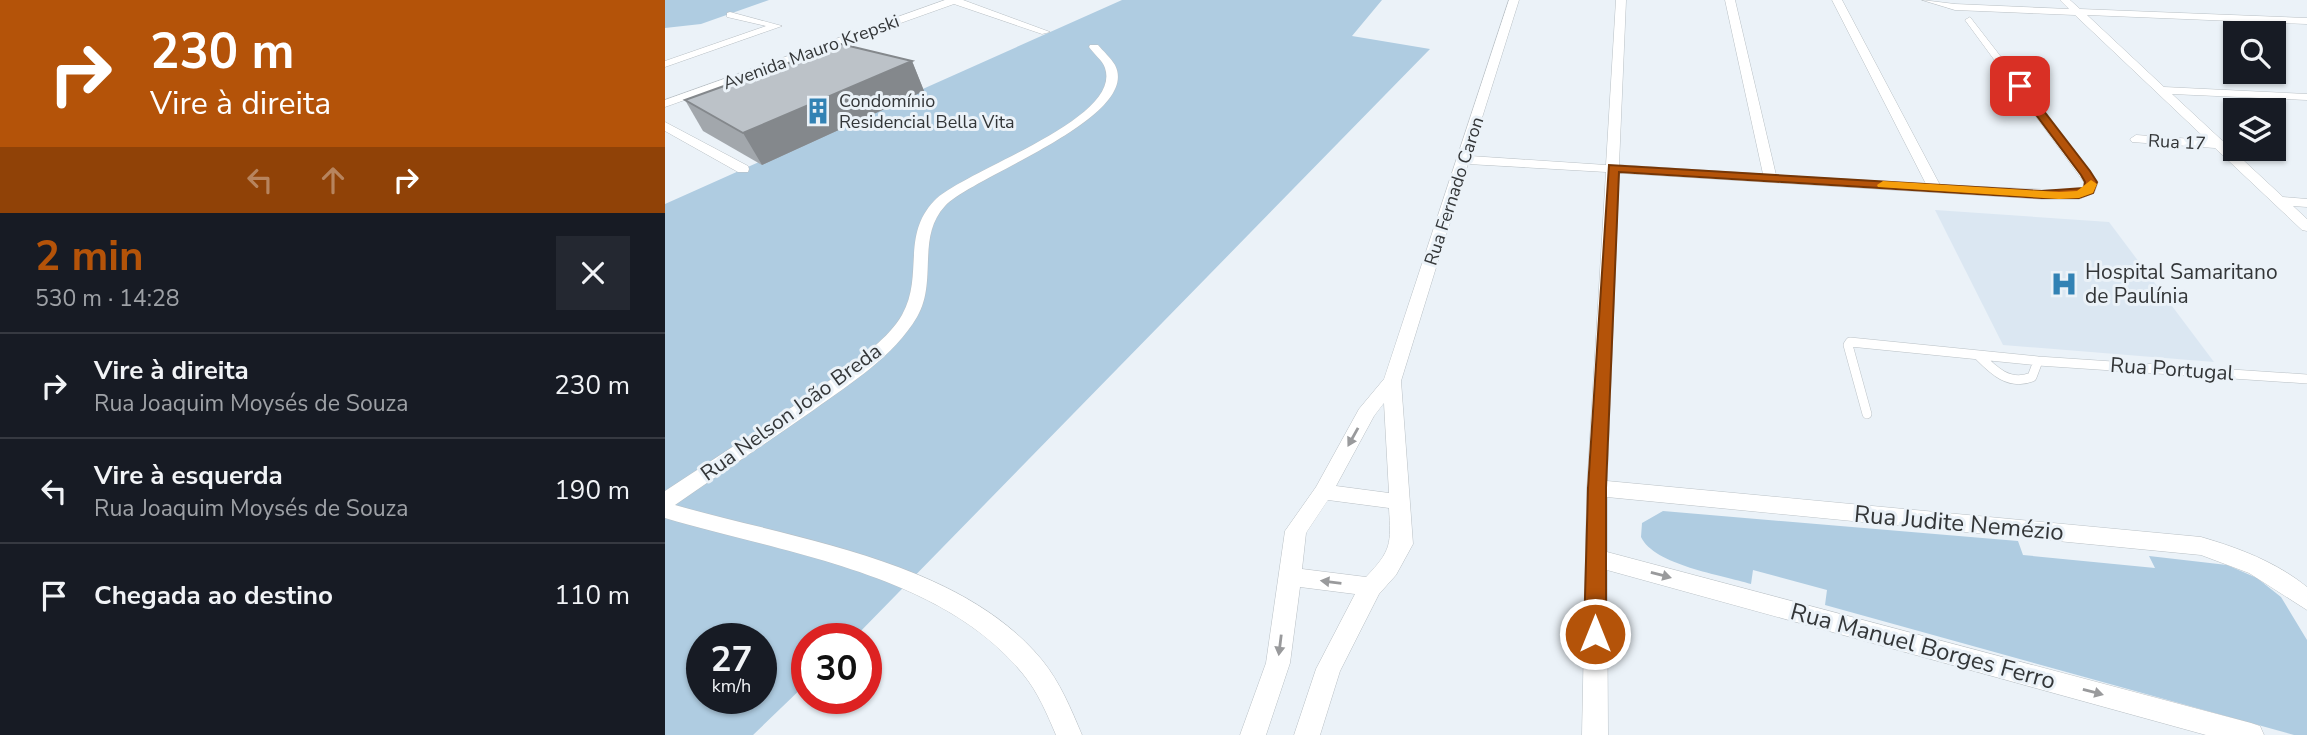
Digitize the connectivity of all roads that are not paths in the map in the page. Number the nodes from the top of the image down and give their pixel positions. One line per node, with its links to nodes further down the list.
1 (942, 0): 17 (street, Avenida Mauro Krepski)
2 (954, 0): 13 (street); 19 (street, Avenida Mauro Krepski)
3 (1514, 0): 23 (street, Rua Fernado Caron)
4 (1621, 0): 24 (street)
5 (1730, 0): 26 (street)
6 (1837, 0): 27 (street)
7 (1927, 0): 9 (street)
8 (2065, 0): 9 (street)
9 (2078, 13): 12 (street); 16 (street)
10 (730, 15): 15 (street)
11 (1970, 20): 27 (street)
12 (2307, 21)
13 (1045, 32)
14 (1094, 47): 38 (street, Rua Nelson João Breda)
15 (665, 64)
16 (2160, 90): 18 (street); 22 (street)
17 (665, 97)
18 (2307, 97)
19 (665, 104)
20 (665, 126): 25 (street)
21 (2136, 139): 22 (street, Rua 17)
22 (2218, 144): 28 (street)
23 (1465, 160): 24 (street); 34 (street, Rua Fernado Caron)
24 (1613, 168): 26 (street); 36 (street)
25 (743, 169)
26 (1770, 178): 27 (street)
27 (1934, 188)
28 (2279, 201): 29 (street); 30 (street)
29 (2307, 203)
30 (2307, 227)
31 (1978, 355): 32 (lane, Rua Portugal); 32 (lane, Rua Portugal); 35 (lane, Rua Portugal)
32 (2038, 360): 33 (lane, Rua Portugal)
33 (2307, 379)
34 (1392, 381): 37 (street, Rua Fernado Caron, one-way to 37); 39 (street, Rua Fernado Caron)
35 (1867, 414)
36 (1597, 488): 41 (street); 44 (street, Rua Judite Nemézio)
37 (1323, 492): 39 (street); 42 (street, Rua Fernado Caron)
38 (665, 501)
39 (1401, 502): 43 (street, Rua Fernado Caron)
40 (665, 510): 45 (street)
41 (1595, 558): 48 (street); 49 (street, Rua Manuel Borges Ferro, one-way to 49)
42 (1291, 577): 43 (street, one-way to 42); 46 (street, Rua Fernado Caron, one-way to 46)
43 (1371, 587): 47 (street, Rua Fernado Caron)
44 (2307, 600)
45 (1069, 735)
46 (1253, 735)
47 (1307, 735)
48 (1595, 735)
49 (2251, 735)

